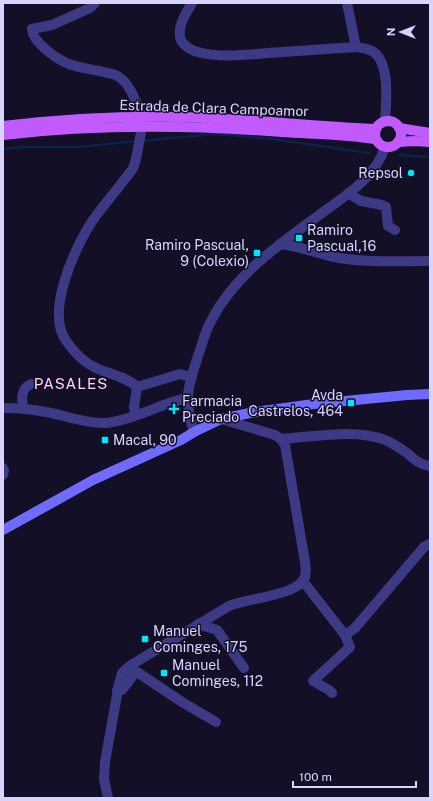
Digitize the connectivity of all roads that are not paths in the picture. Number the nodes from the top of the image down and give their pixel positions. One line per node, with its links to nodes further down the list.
1 (95, 3): 7 (street)
2 (192, 3): 4 (street)
3 (347, 3): 4 (street)
4 (356, 47): 5 (street)
5 (385, 122): 8 (main road); 9 (main road)
6 (3, 126): 7 (main road, Estrada de Clara Campoamor)
7 (141, 126): 9 (main road, Estrada de Clara Campoamor); 11 (main road, Estrada de Clara Campoamor); 12 (main road, Estrada de Clara Campoamor); 22 (street)
8 (399, 128): 10 (main road); 13 (main road)
9 (376, 129): 12 (main road)
10 (430, 133)
11 (3, 135)
12 (375, 139): 15 (main road)
13 (398, 142): 14 (main road); 15 (main road)
14 (430, 142)
15 (385, 147): 16 (street)
16 (348, 193): 17 (street); 18 (street)
17 (395, 230)
18 (280, 244): 19 (street); 20 (street)
19 (430, 261)
20 (192, 377): 22 (street); 24 (street)
21 (31, 384): 26 (street)
22 (137, 387): 27 (street)
23 (430, 394): 28 (main road)
24 (187, 398): 27 (street); 29 (street)
25 (3, 408): 26 (street)
26 (23, 408): 27 (street)
27 (136, 415)
28 (221, 419): 29 (main road); 30 (street)
29 (194, 432): 34 (main road)
30 (282, 440): 31 (street); 36 (street)
31 (430, 466)
32 (3, 468): 33 (street)
33 (3, 475)
34 (3, 530)
35 (430, 544): 38 (street)
36 (302, 581): 37 (street); 38 (street)
37 (198, 624): 39 (street); 40 (street)
38 (345, 635): 41 (street)
39 (244, 668)
40 (118, 690): 42 (street); 43 (street)
41 (332, 693)
42 (216, 722)
43 (108, 798)

